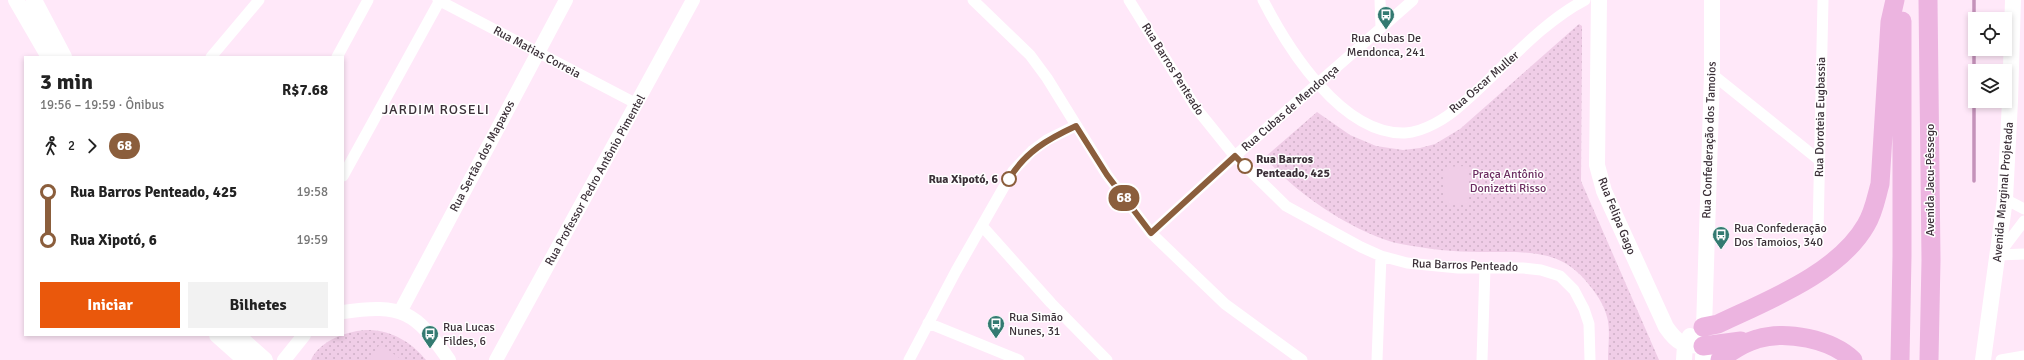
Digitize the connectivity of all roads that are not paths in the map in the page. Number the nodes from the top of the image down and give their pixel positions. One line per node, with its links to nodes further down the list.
1 (16, 0): 23 (main road)
2 (34, 0): 24 (main road)
3 (259, 0): 25 (street)
4 (368, 0): 26 (street)
5 (439, 0): 22 (street, Rua Matias Correia); 33 (street)
6 (566, 0): 22 (street, Rua Sertão dos Mapaxos)
7 (693, 0): 29 (street, Rua Professor Pedro Antônio Pimentel)
8 (974, 0): 30 (street)
9 (1129, 0): 31 (street, Rua Barros Penteado)
10 (1264, 0): 28 (street, Rua Oscar Muller)
11 (1380, 0): 21 (street)
12 (1414, 0): 21 (street, Rua Cubas de Mendonça)
13 (1586, 0): 28 (street, Rua Oscar Muller)
14 (1599, 0): 52 (main road, Rua Felipa Gago)
15 (1712, 0): 27 (main road, Rua Confederação dos Tamoios)
16 (1822, 0): 32 (street, Rua Doroteia Eugbassia)
17 (1895, 0): 47 (highway)
18 (1902, 0): 67 (highway)
19 (1928, 0): 68 (highway, Avenida Jacu-Pêssego)
20 (2013, 0): 34 (main road, Avenida Marginal Projetada)
21 (1381, 27): 28 (street, Rua Cubas de Mendonça)
22 (538, 52): 29 (street, Rua Matias Correia); 45 (street, Rua Sertão dos Mapaxos)
23 (48, 56)
24 (63, 56)
25 (212, 56)
26 (338, 56)
27 (1712, 74): 32 (street); 47 (main road, Rua Confederação dos Tamoios)
28 (1318, 83): 31 (street, Rua Cubas de Mendonça)
29 (637, 104): 57 (street, Rua Professor Pedro Antônio Pimentel)
30 (1076, 126): 37 (street); 38 (street)
31 (1235, 156): 38 (street, Rua Cubas de Mendonça); 42 (street, Rua Barros Penteado)
32 (1819, 160): 39 (street, Rua Doroteia Eugbassia)
33 (344, 174)
34 (2005, 199): 35 (street); 41 (main road, Avenida Marginal Projetada)
35 (2024, 209)
36 (2024, 221): 41 (street)
37 (982, 226): 46 (street); 60 (street)
38 (1151, 233): 61 (street)
39 (1818, 233)
40 (2024, 254): 41 (street)
41 (1998, 255): 69 (main road, Avenida Marginal Projetada)
42 (1381, 256): 43 (street, Rua Barros Penteado); 62 (street)
43 (1485, 268): 63 (street); 64 (street, Rua Barros Penteado)
44 (344, 312): 45 (street)
45 (400, 312): 56 (street)
46 (928, 323): 58 (street); 59 (street)
47 (1703, 327): 52 (main road, Rua Confederação dos Tamoios)
48 (221, 336): 51 (main road)
49 (303, 336): 54 (street)
50 (1758, 338): 52 (highway); 65 (highway); 66 (highway)
51 (246, 344): 55 (main road)
52 (1693, 353)
53 (2024, 356): 70 (street)
54 (285, 359)
55 (265, 360)
56 (450, 360)
57 (496, 360)
58 (909, 360)
59 (1018, 360)
60 (1107, 360)
61 (1302, 360)
62 (1377, 360)
63 (1482, 360)
64 (1590, 360)
65 (1720, 360)
66 (1854, 360)
67 (1900, 360)
68 (1929, 360)
69 (1983, 360)
70 (2001, 360)

